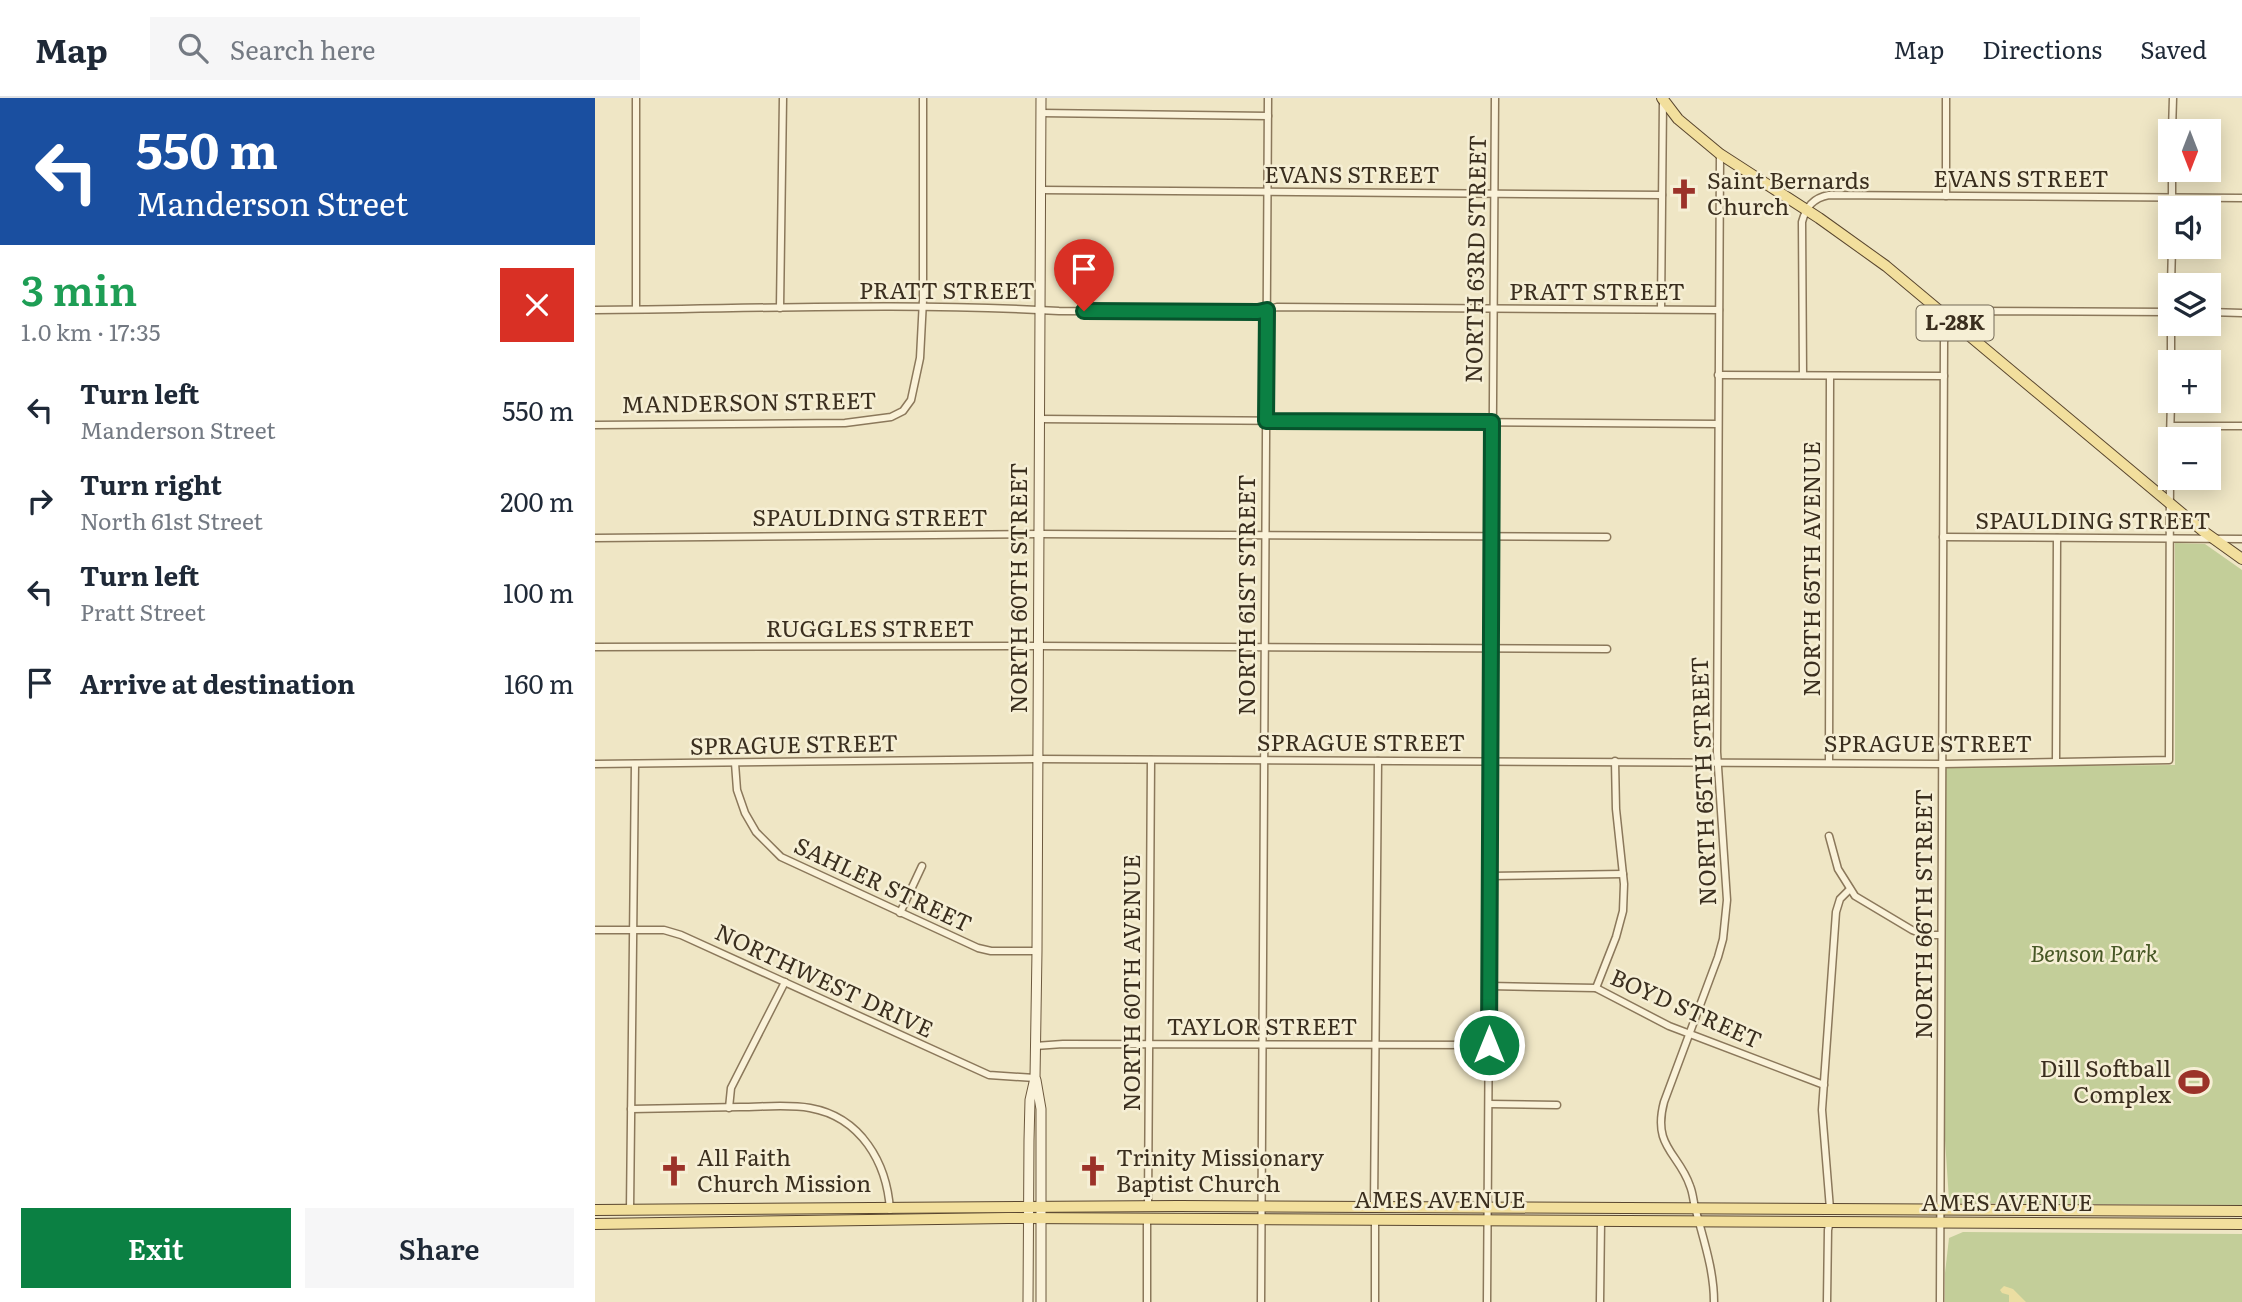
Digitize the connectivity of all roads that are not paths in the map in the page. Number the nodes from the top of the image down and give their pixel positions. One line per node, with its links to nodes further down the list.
1 (636, 98): 25 (street)
2 (783, 98): 23 (street)
3 (923, 98): 24 (street)
4 (1041, 98): 10 (main road, NORTH 60TH STREET)
5 (1268, 98): 11 (street, NORTH 61ST STREET)
6 (1495, 98): 16 (street, NORTH 63RD STREET)
7 (1946, 98): 18 (street)
8 (2173, 98): 12 (street)
9 (1663, 99): 13 (main road, L-28K); 17 (street)
10 (1041, 113): 11 (street); 14 (main road, NORTH 60TH STREET)
11 (1268, 116): 15 (street, NORTH 61ST STREET)
12 (2172, 119)
13 (1720, 155): 22 (main road, L-28K); 31 (street, NORTH 65TH STREET)
14 (1041, 190): 15 (street, EVANS STREET); 26 (main road, NORTH 60TH STREET)
15 (1268, 192): 16 (street, EVANS STREET); 30 (street, NORTH 61ST STREET)
16 (1494, 193): 17 (street, EVANS STREET); 27 (street, NORTH 63RD STREET)
17 (1662, 195): 28 (street)
18 (1946, 196): 19 (street, EVANS STREET); 22 (street, EVANS STREET)
19 (2158, 197)
20 (2221, 198): 21 (street, EVANS STREET)
21 (2242, 198)
22 (1805, 209): 35 (main road, L-28K); 37 (street)
23 (780, 308): 24 (street, PRATT STREET); 25 (street, PRATT STREET)
24 (922, 308): 26 (street, PRATT STREET); 45 (street, MANDERSON STREET)
25 (636, 309): 29 (street, PRATT STREET)
26 (1040, 309): 30 (street, PRATT STREET); 41 (main road, NORTH 60TH STREET)
27 (1493, 309): 28 (street, PRATT STREET); 30 (street, PRATT STREET); 43 (street, NORTH 63RD STREET)
28 (1661, 309): 31 (street, PRATT STREET)
29 (595, 310)
30 (1267, 310): 42 (street, NORTH 61ST STREET)
31 (1719, 310): 36 (street, NORTH 65TH STREET)
32 (2158, 312): 35 (street)
33 (2221, 313): 34 (street)
34 (2242, 313)
35 (1948, 317): 39 (street, NORTH 66TH STREET); 49 (main road, L-28K)
36 (1718, 375): 37 (street); 44 (street, NORTH 65TH STREET)
37 (1803, 375): 38 (street)
38 (1830, 376): 39 (street); 74 (street, NORTH 65TH AVENUE)
39 (1944, 376): 54 (street, NORTH 66TH STREET)
40 (2171, 413): 46 (street)
41 (1039, 419): 42 (street); 50 (main road, NORTH 60TH STREET)
42 (1266, 421): 43 (street); 51 (street, NORTH 61ST STREET)
43 (1492, 422): 44 (street); 52 (street, NORTH 63RD STREET)
44 (1718, 424): 73 (street, NORTH 65TH STREET)
45 (595, 425)
46 (2171, 426): 47 (street)
47 (2242, 426)
48 (2169, 490): 49 (street)
49 (2169, 502): 57 (street); 59 (main road, L-28K)
50 (1039, 534): 51 (street, SPAULDING STREET); 55 (street, SPAULDING STREET); 61 (main road, NORTH 60TH STREET)
51 (1265, 534): 52 (street, SPAULDING STREET); 63 (street, NORTH 61ST STREET)
52 (1491, 535): 53 (street, SPAULDING STREET); 64 (street, NORTH 63RD STREET)
53 (1607, 537)
54 (1943, 537): 56 (street, SPAULDING STREET); 78 (street, NORTH 66TH STREET)
55 (595, 538)
56 (2057, 538): 57 (street, SPAULDING STREET); 72 (street)
57 (2170, 539): 59 (street, SPAULDING STREET); 72 (street, SPRAGUE STREET)
58 (2242, 539): 59 (street, SPAULDING STREET)
59 (2216, 540): 60 (main road, L-28K)
60 (2242, 559)
61 (1038, 646): 62 (street, RUGGLES STREET); 63 (street, RUGGLES STREET); 66 (main road, NORTH 60TH STREET)
62 (595, 647)
63 (1265, 648): 64 (street, RUGGLES STREET); 68 (street, NORTH 61ST STREET)
64 (1491, 648): 65 (street, RUGGLES STREET); 70 (street, NORTH 63RD STREET)
65 (1607, 649)
66 (1037, 759): 67 (street, SPRAGUE STREET); 75 (street, SPRAGUE STREET); 88 (main road, NORTH 60TH STREET)
67 (1151, 760): 68 (street, SPRAGUE STREET); 93 (street, NORTH 60TH AVENUE)
68 (1264, 761): 69 (street, SPRAGUE STREET); 94 (street, NORTH 61ST STREET)
69 (1378, 761): 70 (street, SPRAGUE STREET); 95 (street)
70 (1490, 761): 71 (street, SPRAGUE STREET); 82 (street, NORTH 63RD STREET)
71 (1615, 761): 73 (street, SPRAGUE STREET); 81 (street)
72 (2056, 761): 78 (street, SPRAGUE STREET)
73 (1717, 762): 74 (street, SPRAGUE STREET); 92 (street, NORTH 65TH STREET)
74 (1829, 762): 78 (street, SPRAGUE STREET)
75 (735, 763): 77 (street, SPRAGUE STREET); 84 (street, SAHLER STREET)
76 (595, 764): 77 (street, SPRAGUE STREET)
77 (635, 764): 86 (street)
78 (1942, 764): 87 (street, NORTH 66TH STREET)
79 (1829, 836): 83 (street)
80 (922, 866): 84 (street)
81 (1623, 874): 82 (street); 91 (street)
82 (1489, 876): 90 (street, NORTH 63RD STREET)
83 (1850, 889): 87 (street); 99 (street)
84 (900, 913): 88 (street, SAHLER STREET)
85 (595, 930): 86 (street, NORTHWEST DRIVE)
86 (633, 930): 89 (street, NORTHWEST DRIVE); 103 (street)
87 (1941, 935): 113 (street, NORTH 66TH STREET)
88 (1037, 951): 97 (main road, NORTH 60TH STREET)
89 (785, 982): 98 (street, NORTHWEST DRIVE); 102 (street)
90 (1489, 986): 91 (street, BOYD STREET); 96 (street, NORTH 63RD STREET)
91 (1596, 988): 92 (street, BOYD STREET)
92 (1689, 1034): 99 (street, BOYD STREET); 111 (street, NORTH 65TH STREET)
93 (1149, 1044): 94 (street, TAYLOR STREET); 97 (street, TAYLOR STREET); 106 (street, NORTH 60TH AVENUE)
94 (1262, 1045): 95 (street, TAYLOR STREET); 107 (street, NORTH 61ST STREET)
95 (1376, 1045): 96 (street, TAYLOR STREET); 109 (street)
96 (1489, 1045): 100 (street, NORTH 63RD STREET)
97 (1035, 1046): 98 (main road, NORTH 60TH STREET)
98 (1035, 1078): 104 (main road, NORTH 60TH STREET); 105 (main road, NORTH 60TH STREET)
99 (1824, 1085): 112 (street)
100 (1489, 1104): 101 (street); 110 (street, NORTH 63RD STREET)
101 (1557, 1105)
102 (729, 1108): 103 (street); 108 (street)
103 (631, 1109): 115 (street)
104 (1029, 1206): 105 (main road, AMES AVENUE); 108 (main road, AMES AVENUE); 117 (main road, NORTH 60TH STREET)
105 (1041, 1206): 106 (main road, AMES AVENUE); 118 (main road, NORTH 60TH STREET)
106 (1148, 1206): 107 (main road, AMES AVENUE)
107 (1261, 1206): 109 (main road, AMES AVENUE); 120 (street, NORTH 61ST STREET)
108 (890, 1207): 115 (main road, AMES AVENUE); 122 (street)
109 (1374, 1207): 110 (main road, AMES AVENUE)
110 (1488, 1207): 111 (main road, AMES AVENUE); 123 (street, NORTH 63RD STREET)
111 (1695, 1208): 112 (main road, AMES AVENUE); 125 (street, NORTH 65TH STREET)
112 (1831, 1209): 113 (main road, AMES AVENUE)
113 (1941, 1209): 116 (main road, AMES AVENUE); 127 (street, NORTH 66TH STREET)
114 (595, 1210): 115 (main road, AMES AVENUE)
115 (630, 1210)
116 (2242, 1211)
117 (1029, 1218): 118 (main road, AMES AVENUE); 122 (main road, AMES AVENUE); 130 (main road, NORTH 60TH STREET)
118 (1041, 1218): 119 (main road, AMES AVENUE); 131 (main road, NORTH 60TH STREET)
119 (1147, 1218): 120 (main road, AMES AVENUE); 132 (street)
120 (1261, 1218): 121 (main road, AMES AVENUE); 133 (street, NORTH 61ST STREET)
121 (1375, 1219): 123 (main road, AMES AVENUE); 134 (street)
122 (890, 1220): 128 (main road, AMES AVENUE)
123 (1487, 1220): 124 (main road, AMES AVENUE); 135 (street, NORTH 63RD STREET)
124 (1601, 1221): 125 (main road, AMES AVENUE); 136 (street)
125 (1699, 1221): 126 (main road, AMES AVENUE); 137 (street, NORTH 65TH STREET)
126 (1830, 1221): 127 (main road, AMES AVENUE); 138 (street)
127 (1941, 1221): 129 (main road, AMES AVENUE); 139 (street, NORTH 66TH STREET)
128 (595, 1224)
129 (2242, 1224)
130 (1028, 1302)
131 (1041, 1302)
132 (1147, 1302)
133 (1261, 1302)
134 (1375, 1302)
135 (1487, 1302)
136 (1600, 1302)
137 (1714, 1302)
138 (1827, 1302)
139 (1940, 1302)

